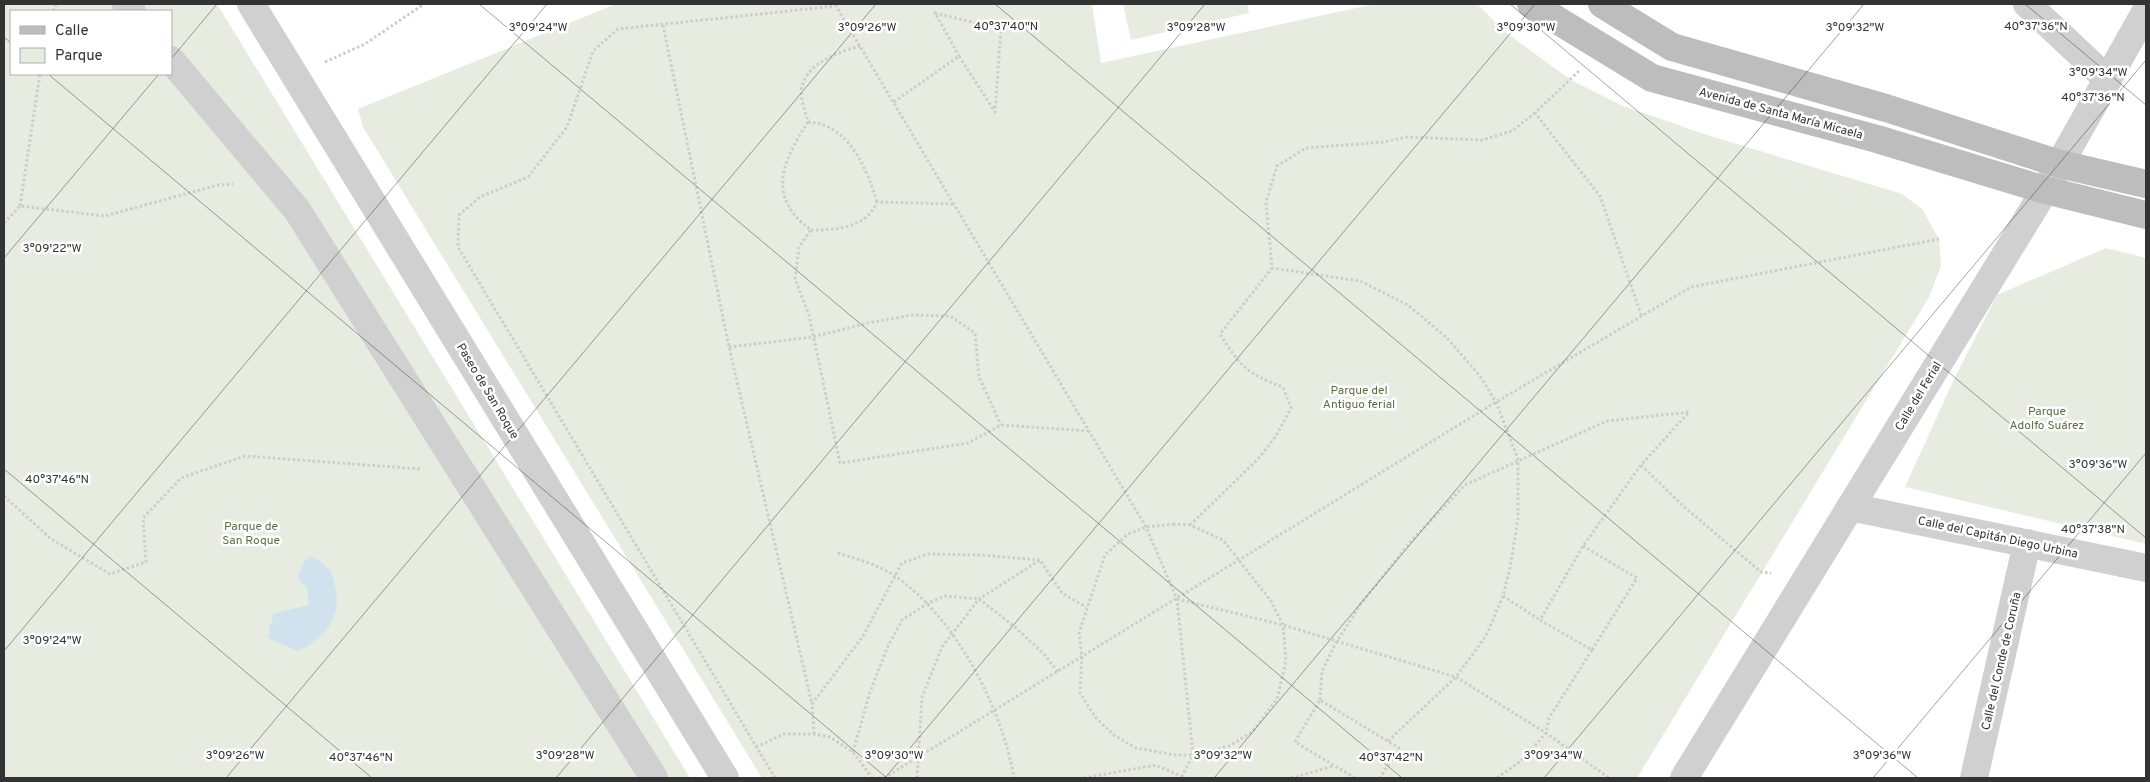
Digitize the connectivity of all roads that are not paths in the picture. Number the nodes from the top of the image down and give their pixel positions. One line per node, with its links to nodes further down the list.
1 (251, 4): 16 (street, Paseo de San Roque)
2 (1532, 4): 10 (street, Avenida de Santa María Micaela)
3 (1602, 4): 8 (street)
4 (2028, 4): 7 (street)
5 (2146, 11): 7 (street, Calle del Ferial)
6 (172, 61): 15 (street)
7 (2108, 80): 8 (street, Calle del Ferial)
8 (2060, 164): 9 (street); 10 (street, Calle del Ferial)
9 (2146, 184)
10 (2045, 190): 11 (street, Avenida de Santa María Micaela); 12 (street, Calle del Ferial)
11 (2146, 215)
12 (1850, 507): 13 (street, Calle del Capitán Diego Urbina); 17 (street, Calle del Ferial)
13 (2027, 543): 14 (street, Calle del Capitán Diego Urbina); 18 (street, Calle del Conde de Coruña)
14 (2146, 568)
15 (654, 778)
16 (725, 778)
17 (1684, 778)
18 (1974, 778)

